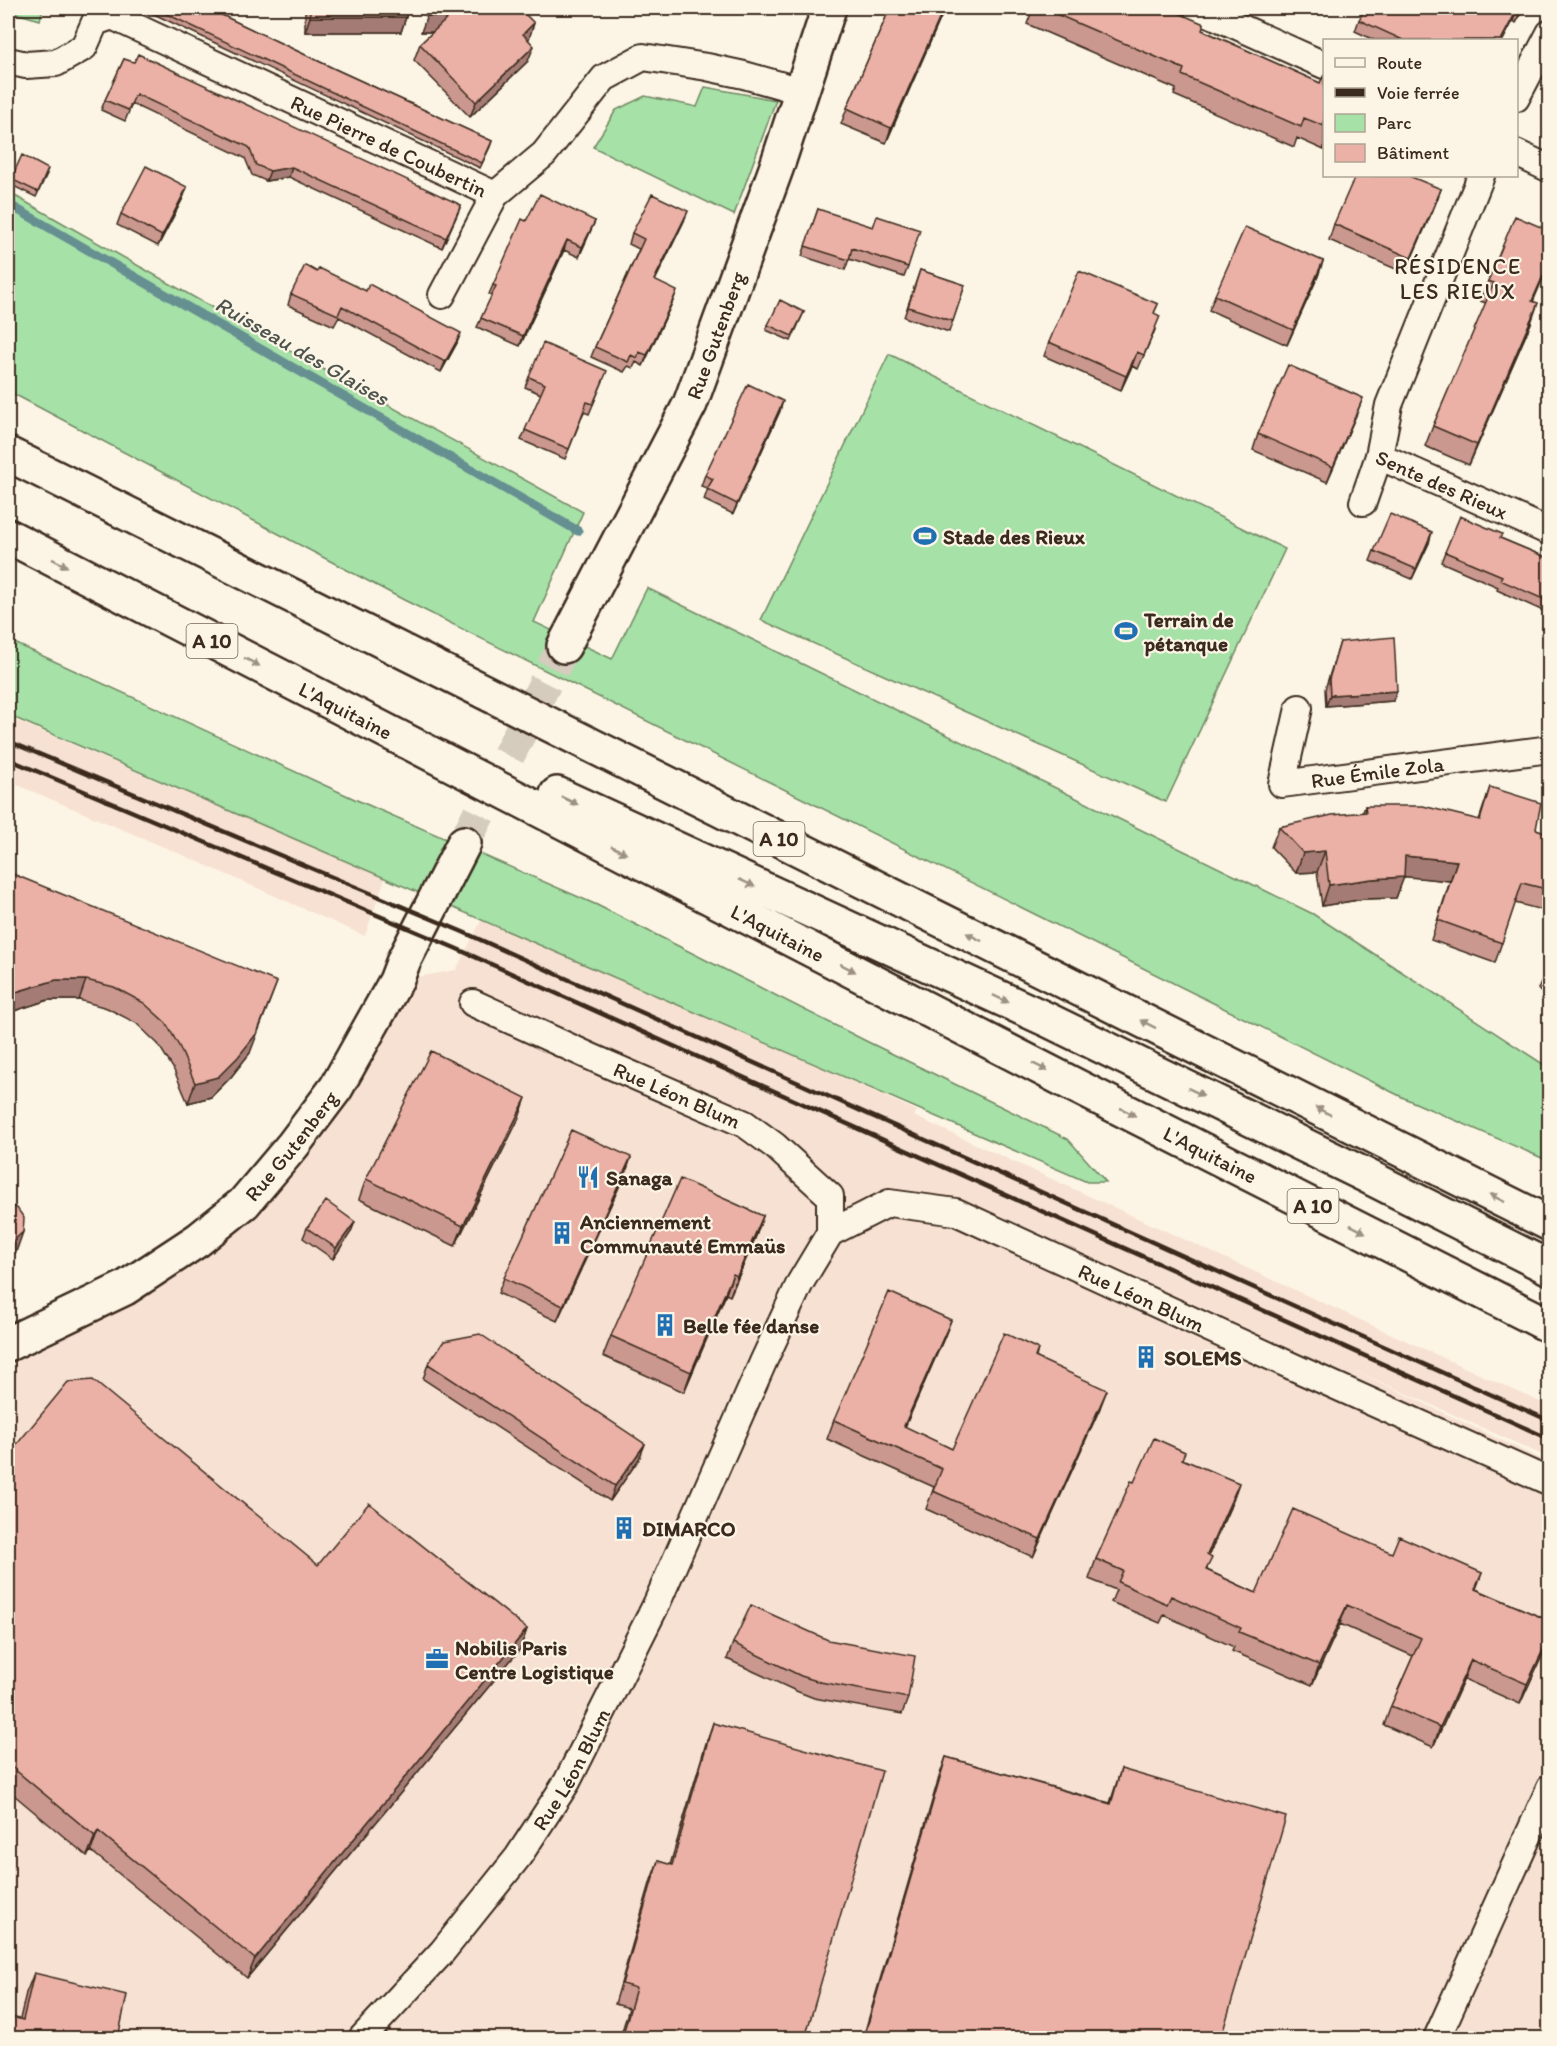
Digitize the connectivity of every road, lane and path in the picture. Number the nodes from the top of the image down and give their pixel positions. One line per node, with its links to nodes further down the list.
1 (829, 8): 7 (main road, Rue Gutenberg)
2 (1197, 8): 6 (street)
3 (112, 12): 5 (street, Rue Pierre de Coubertin); 12 (street, Rue Pierre de Coubertin)
4 (1550, 33): 8 (street)
5 (8, 61)
6 (1323, 65)
7 (801, 91): 12 (street, Rue Pierre de Coubertin); 19 (main road, Rue Gutenberg)
8 (1518, 94)
9 (1518, 154): 10 (street)
10 (1550, 169)
11 (1481, 177): 15 (street, Sente des Rieux)
12 (495, 195): 13 (street)
13 (442, 295)
14 (8, 454): 25 (main road, A 10, one-way to 14)
15 (1379, 456): 16 (street); 17 (street, Sente des Rieux)
16 (1363, 502)
17 (1550, 532)
18 (8, 537): 21 (main road, L'Aquitaine / A 10, one-way to 21)
19 (564, 646)
20 (1299, 708): 22 (street, Rue Émile Zola)
21 (417, 746): 27 (main road, one-way to 27); 28 (main road, L'Aquitaine / A 10, one-way to 28)
22 (1550, 749)
23 (464, 843): 29 (main road, Rue Gutenberg)
24 (473, 1003): 26 (street, Rue Léon Blum)
25 (1550, 1224)
26 (830, 1233): 30 (street, Rue Léon Blum); 32 (street, Rue Léon Blum)
27 (1550, 1268)
28 (1550, 1326)
29 (8, 1344)
30 (1550, 1482)
31 (1550, 1788): 33 (street)
32 (362, 2038)
33 (1437, 2038)

